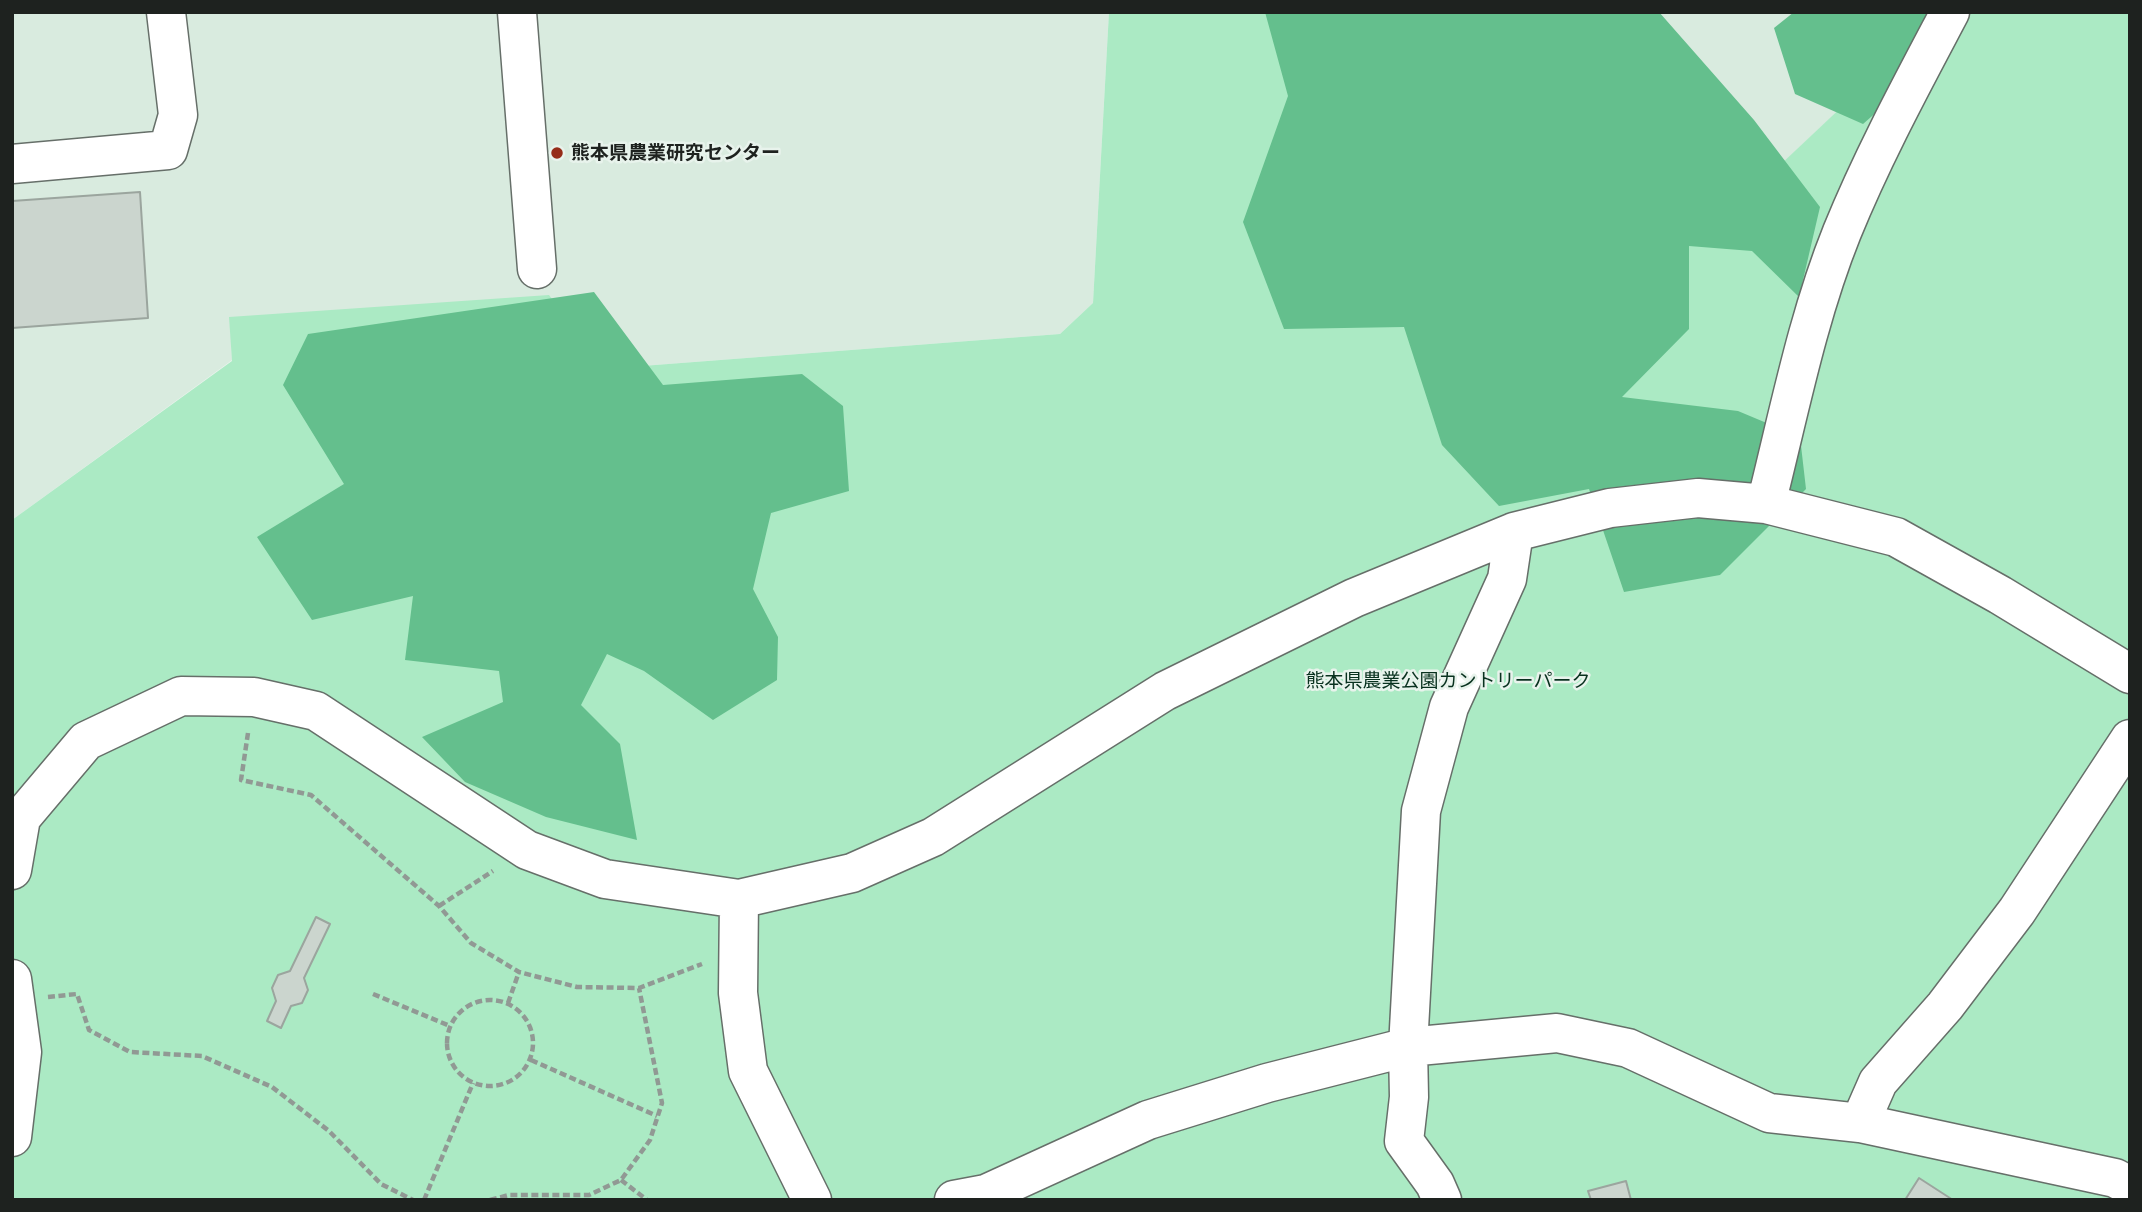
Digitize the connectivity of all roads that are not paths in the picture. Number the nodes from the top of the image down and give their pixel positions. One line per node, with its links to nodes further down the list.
1 (166, 12): 4 (street)
2 (517, 12): 5 (street)
3 (1950, 12): 6 (street)
4 (12, 164)
5 (537, 269)
6 (1766, 504): 7 (street); 8 (street)
7 (1514, 532): 11 (street); 13 (street)
8 (2130, 674)
9 (2130, 739): 14 (street)
10 (12, 870): 11 (street)
11 (739, 899): 17 (street)
12 (14, 989): 15 (street)
13 (1408, 1046): 14 (street); 18 (street); 19 (street)
14 (1860, 1123): 16 (street)
15 (12, 1137)
16 (2130, 1186)
17 (812, 1200)
18 (954, 1200)
19 (1443, 1200)

